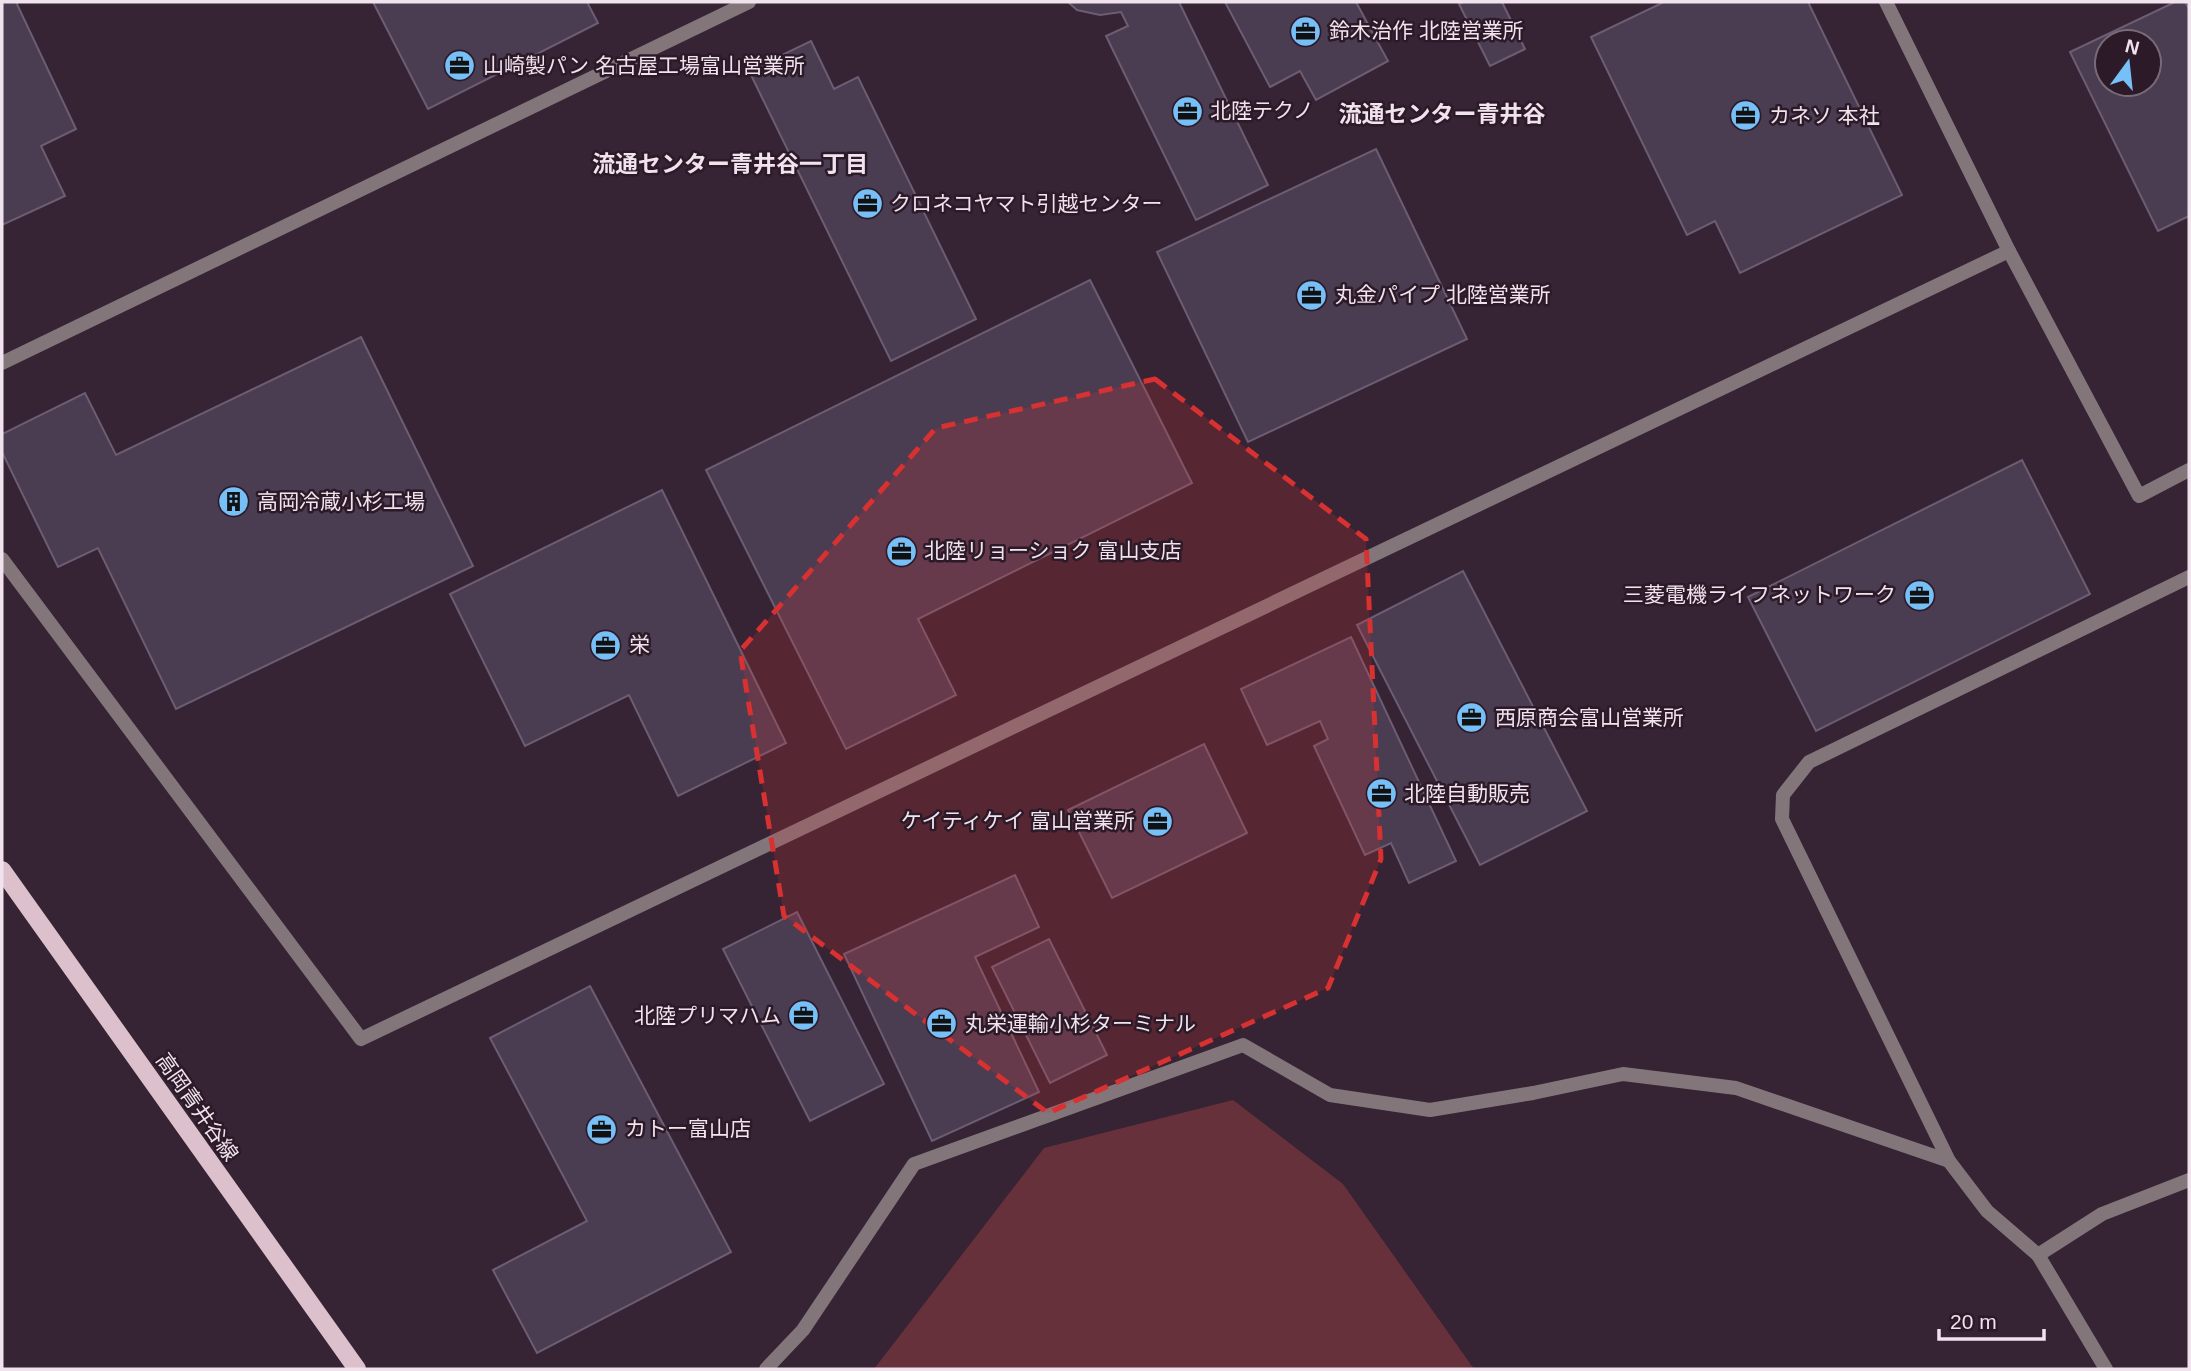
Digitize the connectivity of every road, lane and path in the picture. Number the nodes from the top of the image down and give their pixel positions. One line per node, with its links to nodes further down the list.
1 (750, 2): 4 (street)
2 (1886, 2): 3 (street)
3 (2009, 251): 5 (street); 6 (street)
4 (2, 363)
5 (2189, 470)
6 (2, 559)
7 (2189, 577): 9 (street)
8 (2, 870): 12 (main road, 高岡青井谷線)
9 (1949, 1161): 11 (street); 13 (street)
10 (2189, 1180): 11 (street)
11 (2038, 1255): 14 (street)
12 (357, 1369)
13 (766, 1369)
14 (2106, 1369)

